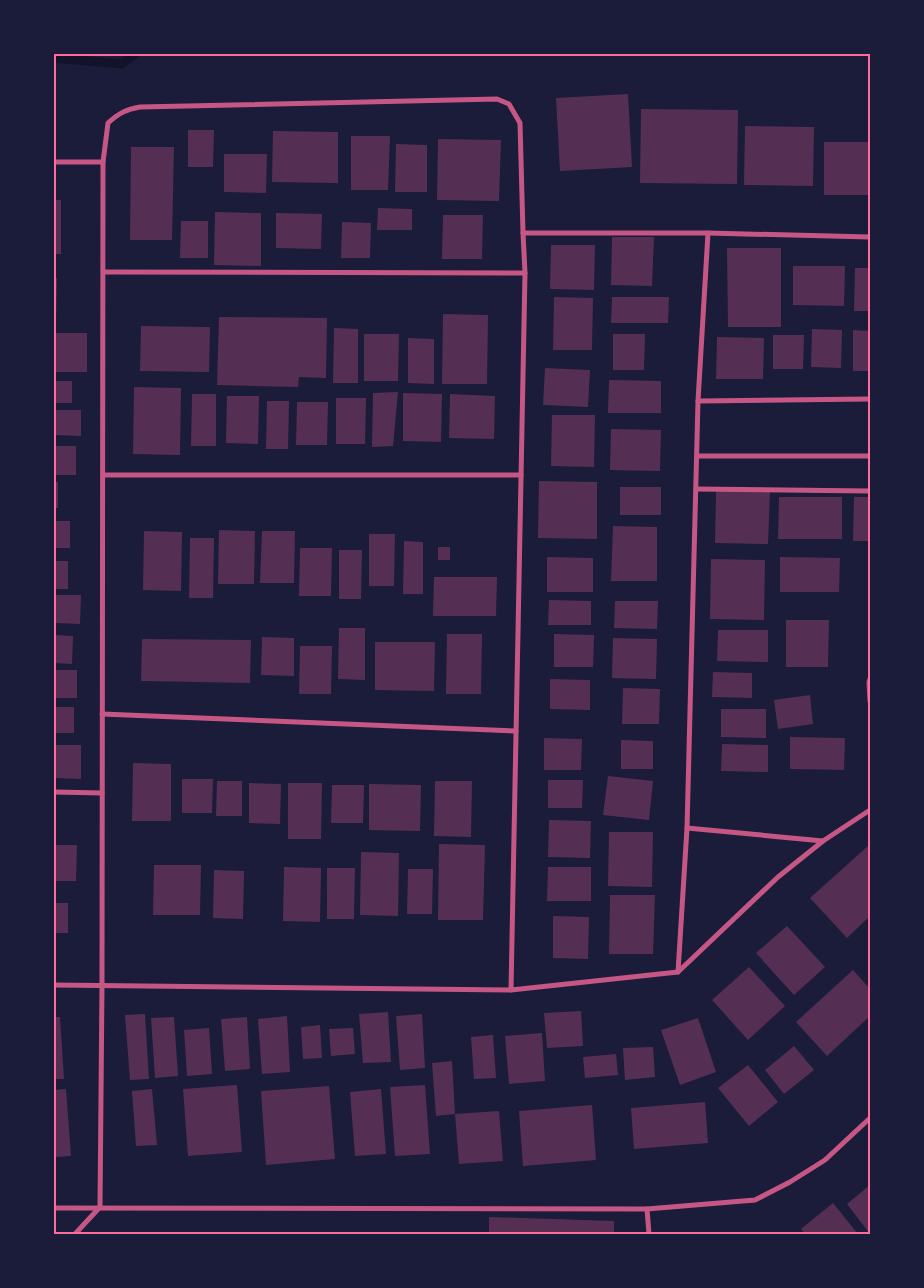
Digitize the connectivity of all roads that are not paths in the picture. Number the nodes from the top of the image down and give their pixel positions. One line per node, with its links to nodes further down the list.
1 (54, 162): 2 (street)
2 (103, 162): 3 (street); 6 (street)
3 (523, 233): 4 (street); 7 (street)
4 (708, 233): 5 (street); 9 (street)
5 (870, 237)
6 (103, 272): 7 (street); 12 (street)
7 (525, 273): 13 (street)
8 (870, 399): 9 (street)
9 (698, 401): 10 (street)
10 (697, 456): 11 (street); 14 (street)
11 (870, 456)
12 (103, 475): 13 (street); 18 (street)
13 (521, 475): 19 (street)
14 (696, 488): 15 (street); 23 (street)
15 (870, 491)
16 (870, 679): 17 (street)
17 (870, 701)
18 (102, 714): 19 (street); 21 (street)
19 (516, 731): 28 (street)
20 (54, 792): 21 (street)
21 (102, 793): 27 (street)
22 (870, 810): 24 (street)
23 (687, 828): 24 (street); 25 (street)
24 (823, 841): 25 (street)
25 (678, 972): 28 (street)
26 (54, 985): 27 (street)
27 (102, 985): 28 (street); 30 (street)
28 (511, 990)
29 (870, 1118): 32 (street)
30 (100, 1207): 31 (street); 32 (street); 33 (street)
31 (54, 1208)
32 (647, 1209): 34 (street)
33 (75, 1234)
34 (649, 1234)

